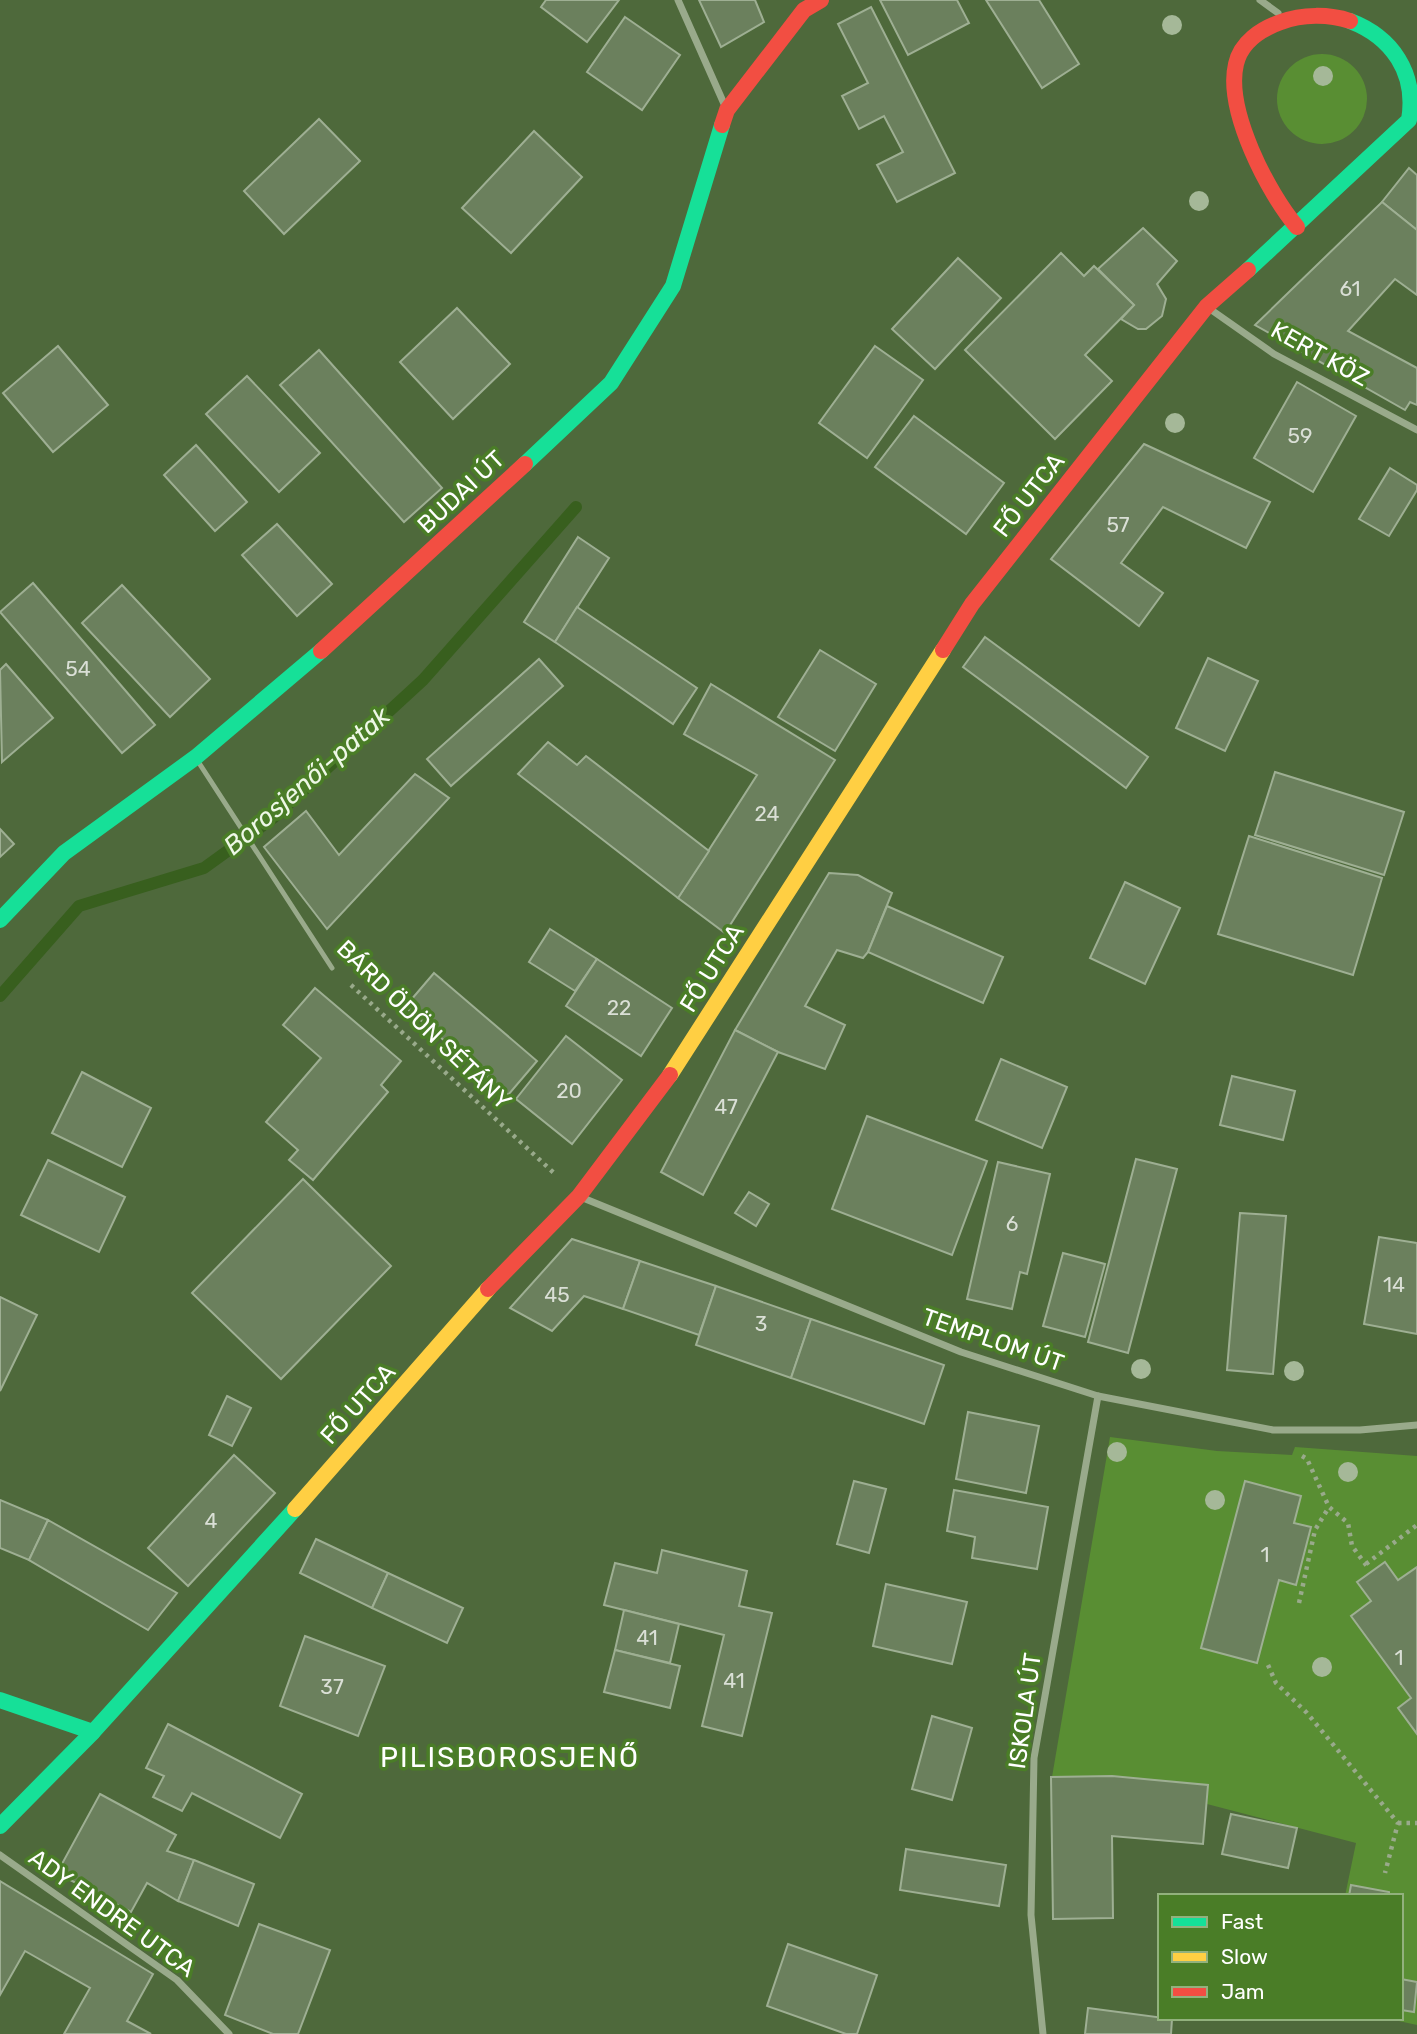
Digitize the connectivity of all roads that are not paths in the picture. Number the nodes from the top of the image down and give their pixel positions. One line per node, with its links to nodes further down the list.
1 (677, 0): 6 (street)
2 (821, 0): 6 (street, BUDAI ÚT)
3 (1260, 0): 4 (street)
4 (1278, 13): 5 (street); 7 (street)
5 (1416, 102): 7 (street, FŐ UTCA)
6 (727, 110): 10 (street, BUDAI ÚT)
7 (1297, 227): 8 (street, FŐ UTCA)
8 (1207, 306): 9 (street, KERT KÖZ); 13 (street, FŐ UTCA)
9 (1417, 430)
10 (196, 757): 11 (street, BUDAI ÚT); 12 (lane, BÁRD ÖDÖN SÉTÁNY)
11 (0, 920)
12 (332, 968)
13 (579, 1196): 14 (street, TEMPLOM ÚT); 17 (street, FŐ UTCA)
14 (1098, 1396): 15 (street, TEMPLOM ÚT); 21 (street, ISKOLA ÚT)
15 (1417, 1425)
16 (0, 1700): 17 (street)
17 (93, 1731): 18 (street, FŐ UTCA)
18 (0, 1826)
19 (0, 1856): 20 (street, ADY ENDRE UTCA)
20 (229, 2034)
21 (1043, 2034)

